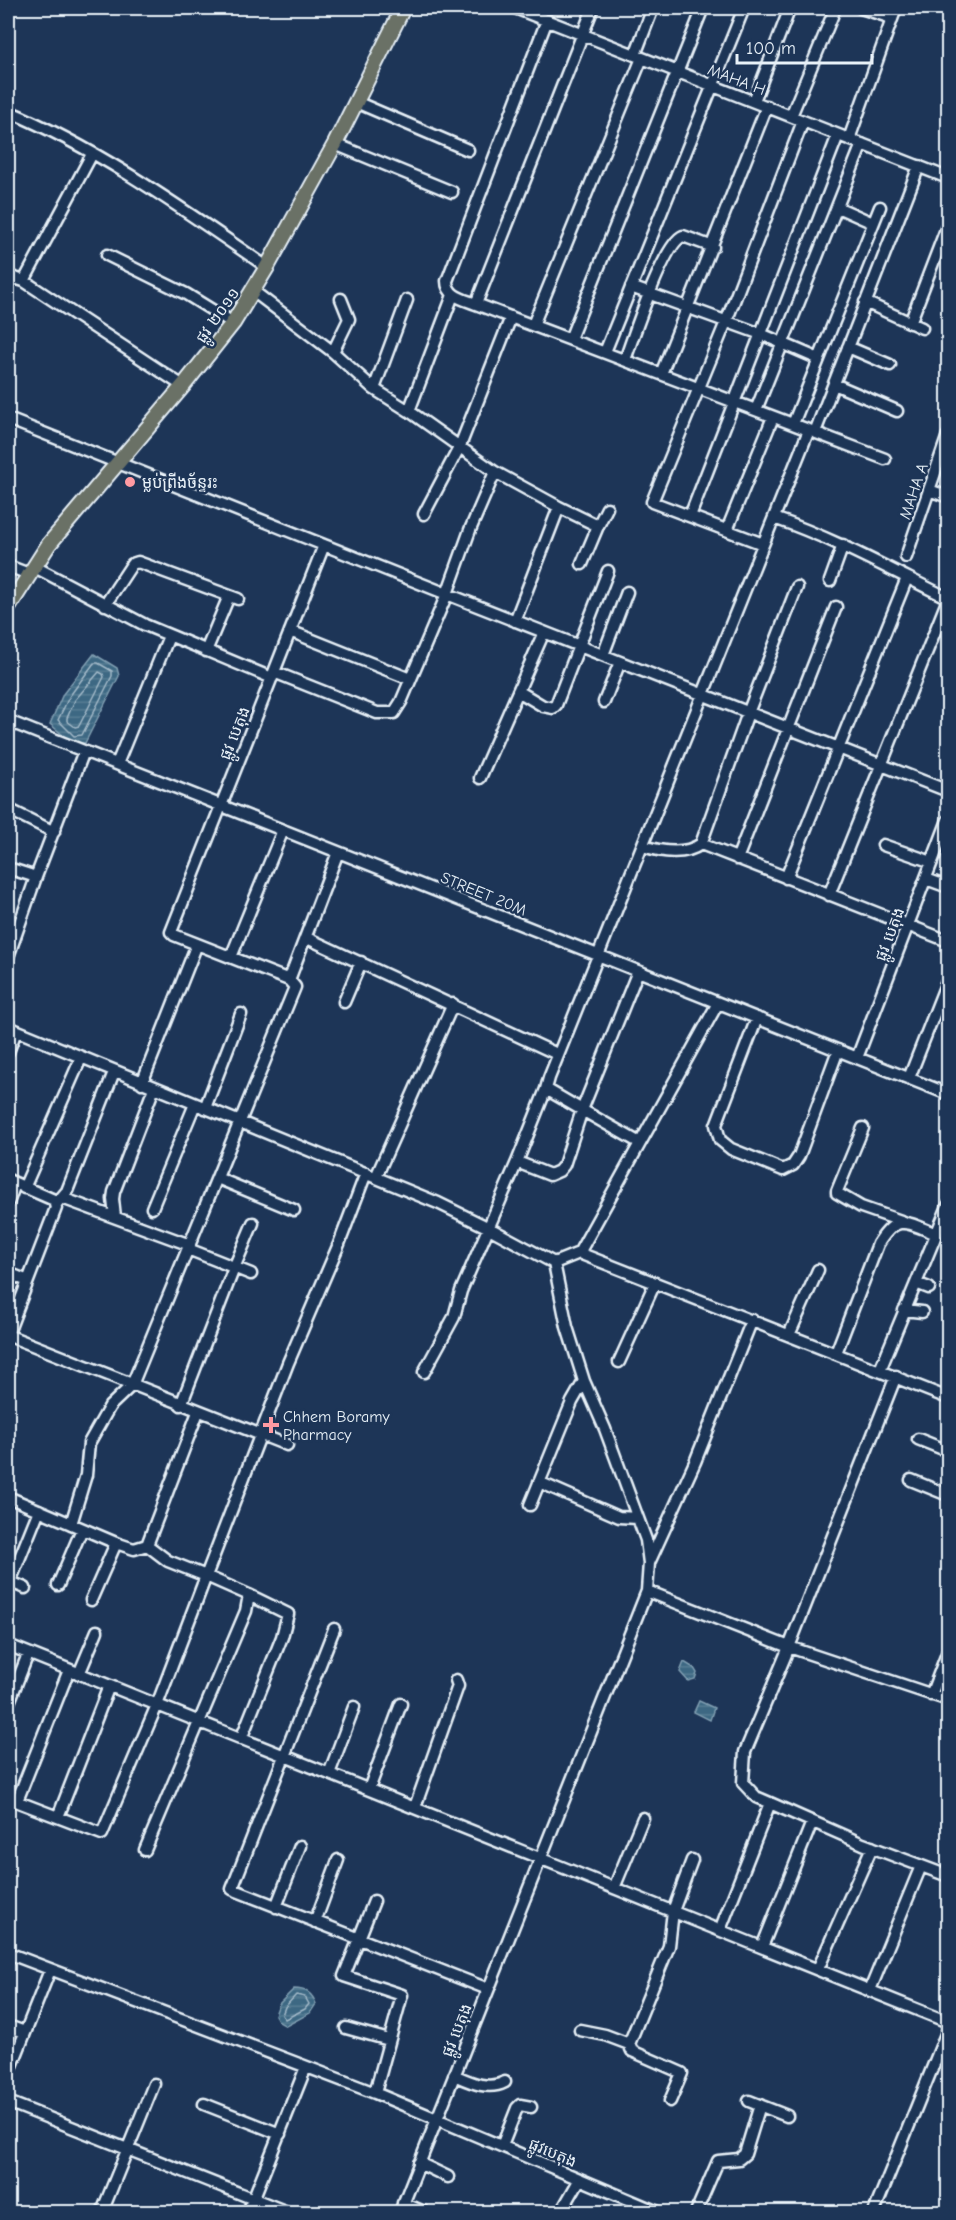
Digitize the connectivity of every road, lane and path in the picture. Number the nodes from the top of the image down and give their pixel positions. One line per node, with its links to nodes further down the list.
1 (403, 8): 18 (main road, ផ្លូវ ២០១១)
2 (515, 8): 12 (street, MAHA H)
3 (593, 8): 13 (street)
4 (653, 8): 14 (street)
5 (703, 8): 15 (street)
6 (744, 8): 16 (street)
7 (790, 8): 17 (street)
8 (834, 8): 21 (street)
9 (861, 8): 11 (street)
10 (896, 8): 11 (street)
11 (892, 18): 24 (street)
12 (547, 20): 13 (street, MAHA H); 44 (street)
13 (582, 34): 14 (street, MAHA H); 48 (street)
14 (639, 56): 15 (street, MAHA H); 54 (street)
15 (678, 71): 16 (street, MAHA H); 57 (street)
16 (712, 85): 17 (street, MAHA H); 41 (street)
17 (754, 101): 19 (street, MAHA H)
18 (356, 102): 25 (main road, ផ្លូវ ២០១១); 27 (street)
19 (766, 106): 21 (street, MAHA H); 36 (street)
20 (8, 111): 28 (street)
21 (791, 116): 22 (street, MAHA H)
22 (803, 121): 23 (street, MAHA H); 51 (street)
23 (838, 135): 24 (street, MAHA H); 56 (street)
24 (849, 139): 26 (street, MAHA H)
25 (335, 144): 31 (street); 38 (main road, ផ្លូវ ២០១១)
26 (862, 144): 29 (street, MAHA H); 32 (street)
27 (468, 150)
28 (92, 154): 38 (street); 40 (street)
29 (918, 166): 30 (street, MAHA H); 47 (street)
30 (948, 178)
31 (452, 192)
32 (837, 207): 34 (street); 58 (street)
33 (880, 207): 34 (street)
34 (873, 223): 62 (street)
35 (948, 224): 53 (street)
36 (713, 247): 43 (street); 49 (street)
37 (107, 255): 52 (street)
38 (267, 267): 42 (main road, ផ្លូវ ២០១១)
39 (8, 276): 40 (street)
40 (24, 281): 67 (street)
41 (630, 287): 43 (street); 61 (street)
42 (253, 291): 52 (main road, ផ្លូវ ២០១១); 60 (street)
43 (650, 294): 49 (street); 63 (street)
44 (453, 295): 48 (street); 72 (street)
45 (341, 298): 60 (street)
46 (407, 300): 69 (street)
47 (865, 302): 53 (street); 59 (street)
48 (476, 304): 50 (street)
49 (688, 308): 51 (street); 65 (street)
50 (512, 317): 54 (street); 79 (street)
51 (726, 322): 56 (street); 68 (street)
52 (233, 323): 67 (main road, ផ្លូវ ២០១១)
53 (910, 323): 55 (street)
54 (533, 325): 57 (street)
55 (922, 328)
56 (760, 334): 58 (street); 70 (street)
57 (570, 339): 61 (street)
58 (783, 344): 62 (street); 71 (street)
59 (848, 347): 64 (street); 66 (street)
60 (333, 352): 69 (street)
61 (605, 352): 63 (street)
62 (819, 359): 76 (street)
63 (625, 360): 65 (street)
64 (890, 364)
65 (661, 374): 68 (street)
66 (834, 384): 73 (street); 77 (street)
67 (183, 386): 81 (main road, ផ្លូវ ២០១១)
68 (699, 388): 70 (street); 88 (street)
69 (374, 389): 72 (street)
70 (734, 402): 71 (street); 88 (street)
71 (756, 410): 74 (street)
72 (409, 411): 79 (street)
73 (897, 411)
74 (773, 417): 76 (street); 91 (street)
75 (8, 419): 81 (street)
76 (793, 424): 77 (street)
77 (812, 431): 80 (street); 89 (street)
78 (948, 435): 83 (street, MAHA A)
79 (460, 446): 82 (street); 87 (street)
80 (885, 459)
81 (117, 464): 93 (street); 98 (main road, ផ្លូវ ២០១១)
82 (495, 472): 85 (street); 104 (street)
83 (929, 490): 84 (street); 95 (street, MAHA A)
84 (948, 497)
85 (558, 507): 90 (street); 109 (street)
86 (607, 508): 90 (street)
87 (424, 514)
88 (690, 516): 91 (street)
89 (774, 518): 92 (street); 94 (street)
90 (598, 526): 96 (street)
91 (727, 530): 92 (street)
92 (763, 544): 120 (street)
93 (324, 545): 104 (street); 110 (street, ផ្លូវ បេតុង)
94 (843, 545): 100 (street); 101 (street)
95 (906, 557)
96 (582, 564)
97 (8, 566): 98 (street)
98 (32, 571): 106 (street); 108 (main road, ផ្លូវ ២០១១)
99 (608, 571): 113 (street)
100 (907, 578): 105 (street); 125 (street)
101 (830, 581)
102 (797, 587): 122 (street)
103 (627, 592): 115 (street)
104 (447, 594): 109 (street); 118 (street)
105 (948, 598): 128 (street)
106 (105, 605): 112 (street); 114 (street)
107 (836, 607): 124 (street)
108 (8, 608)
109 (515, 621): 111 (street)
110 (290, 631): 117 (street, ផ្លូវ បេតុង); 118 (street)
111 (544, 632): 113 (street); 119 (street)
112 (169, 636): 114 (street); 127 (street)
113 (578, 646): 115 (street); 119 (street)
114 (207, 651): 117 (street)
115 (603, 656): 116 (street)
116 (620, 662): 120 (street); 121 (street)
117 (273, 675): 118 (street); 131 (street, ផ្លូវ បេតុង)
118 (410, 680)
119 (518, 691): 129 (street)
120 (703, 695): 122 (street); 138 (street)
121 (604, 702)
122 (748, 713): 124 (street); 136 (street)
123 (8, 721): 126 (street, STREET 20M)
124 (788, 728): 125 (street); 140 (street)
125 (837, 748): 128 (street); 144 (street)
126 (84, 751): 127 (street, STREET 20M); 135 (street)
127 (117, 764): 131 (street, STREET 20M)
128 (880, 765): 130 (street); 147 (street)
129 (480, 778)
130 (948, 791)
131 (221, 806): 134 (street, STREET 20M); 151 (street, ផ្លូវ បេតុង)
132 (8, 809): 135 (street)
133 (948, 820): 141 (street, ផ្លូវ បេតុង)
134 (283, 830): 139 (street, STREET 20M); 154 (street)
135 (54, 832): 143 (street)
136 (701, 844): 138 (street); 140 (street)
137 (883, 845): 141 (street)
138 (643, 846): 152 (street)
139 (338, 852): 149 (street); 152 (street, STREET 20M)
140 (737, 859): 144 (street)
141 (933, 862): 145 (street, ផ្លូវ បេតុង)
142 (8, 868): 143 (street)
143 (36, 877): 153 (street)
144 (786, 878): 147 (street)
145 (926, 879): 146 (street); 148 (street, ផ្លូវ បេតុង)
146 (948, 887)
147 (829, 895): 148 (street)
148 (908, 926): 150 (street); 169 (street, ផ្លូវ បេតុង)
149 (307, 938): 155 (street); 157 (street)
150 (948, 941)
151 (196, 944): 154 (street); 172 (street)
152 (600, 956): 156 (street, STREET 20M); 167 (street)
153 (8, 957)
154 (231, 957): 157 (street)
155 (361, 962): 159 (street); 161 (street)
156 (638, 971): 160 (street, STREET 20M); 177 (street)
157 (289, 980): 178 (street)
158 (948, 980): 171 (street)
159 (344, 1002)
160 (718, 1003): 163 (street, STREET 20M); 180 (street)
161 (453, 1005): 167 (street); 182 (street)
162 (241, 1014): 176 (street)
163 (757, 1018): 165 (street, STREET 20M); 165 (street)
164 (12, 1029): 166 (street); 168 (street)
165 (838, 1050): 169 (street, STREET 20M)
166 (8, 1052)
167 (557, 1054): 174 (street)
168 (81, 1058): 170 (street); 184 (street)
169 (857, 1058): 171 (street, STREET 20M)
170 (114, 1072): 172 (street); 185 (street)
171 (909, 1078): 175 (street, STREET 20M)
172 (142, 1083): 173 (street)
173 (154, 1088): 176 (street); 190 (street)
174 (546, 1089): 177 (street); 181 (street)
175 (947, 1090)
176 (200, 1106): 178 (street); 188 (street)
177 (582, 1110): 180 (street); 181 (street)
178 (241, 1122): 182 (street); 183 (street)
179 (863, 1128): 192 (street)
180 (640, 1143): 196 (street)
181 (517, 1162): 193 (street)
182 (371, 1175): 193 (street); 221 (street)
183 (217, 1178): 189 (street); 195 (street)
184 (16, 1184): 185 (street); 186 (street)
185 (59, 1201): 190 (street); 202 (street)
186 (8, 1203)
187 (948, 1206): 194 (street)
188 (152, 1208)
189 (294, 1210)
190 (115, 1217): 195 (street)
191 (254, 1223): 198 (street)
192 (907, 1223): 194 (street); 211 (street)
193 (489, 1228): 197 (street); 214 (street)
194 (937, 1234): 204 (street)
195 (189, 1247): 198 (street); 217 (street)
196 (579, 1253): 197 (street); 203 (street)
197 (554, 1263): 216 (street)
198 (234, 1268): 201 (street); 219 (street)
199 (818, 1270): 209 (street)
200 (8, 1273): 202 (street)
201 (251, 1274)
202 (28, 1281): 210 (street)
203 (655, 1282): 208 (street); 212 (street)
204 (916, 1283): 205 (street); 206 (street)
205 (929, 1287)
206 (904, 1310): 207 (street); 213 (street)
207 (922, 1312)
208 (752, 1320): 209 (street); 236 (street)
209 (789, 1335): 211 (street)
210 (9, 1338): 217 (street)
211 (836, 1353): 213 (street)
212 (619, 1362)
213 (880, 1370): 215 (street)
214 (424, 1372)
215 (896, 1376): 218 (street); 247 (street)
216 (584, 1381): 226 (street); 231 (street)
217 (132, 1385): 219 (street); 232 (street)
218 (948, 1398)
219 (181, 1405): 220 (street)
220 (198, 1412): 221 (street); 235 (street)
221 (262, 1435): 223 (street); 237 (street)
222 (918, 1439): 224 (street)
223 (287, 1445)
224 (948, 1451)
225 (911, 1480): 227 (street)
226 (539, 1482): 229 (street); 231 (street)
227 (948, 1495)
228 (8, 1497): 230 (street)
229 (530, 1505)
230 (39, 1510): 232 (street); 238 (street)
231 (637, 1518): 236 (street)
232 (71, 1524): 233 (street)
233 (82, 1529): 234 (street); 239 (street)
234 (116, 1543): 235 (street); 243 (street)
235 (147, 1545): 237 (street)
236 (649, 1563): 241 (street, ផ្លូវ បេតុង)
237 (206, 1576): 242 (street); 257 (street)
238 (9, 1582): 240 (street)
239 (58, 1586)
240 (25, 1588)
241 (646, 1591): 247 (street); 273 (street, ផ្លូវ បេតុង)
242 (249, 1595): 259 (street); 260 (street)
243 (91, 1600)
244 (333, 1629): 261 (street)
245 (97, 1631): 250 (street)
246 (8, 1645): 249 (street)
247 (789, 1647): 253 (street); 265 (street)
248 (948, 1651): 253 (street)
249 (28, 1654): 250 (street); 256 (street)
250 (74, 1672): 252 (street); 264 (street)
251 (456, 1680): 266 (street)
252 (109, 1686): 257 (street); 267 (street)
253 (931, 1695): 254 (street)
254 (948, 1700)
255 (401, 1704): 263 (street)
256 (8, 1705)
257 (157, 1705): 259 (street); 267 (street)
258 (354, 1707): 262 (street)
259 (199, 1722): 260 (street); 272 (street)
260 (241, 1739): 261 (street)
261 (284, 1756): 262 (street); 280 (street)
262 (329, 1774): 263 (street)
263 (369, 1789): 266 (street)
264 (12, 1799): 267 (street)
265 (770, 1803): 269 (street); 283 (street)
266 (414, 1807): 273 (street)
267 (58, 1817)
268 (643, 1818): 278 (street)
269 (812, 1822): 271 (street); 285 (street)
270 (300, 1846): 280 (street)
271 (872, 1847): 276 (street); 287 (street)
272 (145, 1850)
273 (540, 1858): 278 (street); 289 (street, ផ្លូវ បេតុង)
274 (338, 1860): 282 (street)
275 (692, 1860): 281 (street)
276 (921, 1866): 277 (street); 290 (street)
277 (948, 1876)
278 (614, 1888): 281 (street)
279 (374, 1901): 284 (street)
280 (276, 1907): 282 (street)
281 (673, 1911): 283 (street); 298 (street)
282 (315, 1922): 284 (street)
283 (720, 1930): 285 (street)
284 (358, 1938): 289 (street); 297 (street)
285 (762, 1947): 287 (street)
286 (8, 1953): 288 (street, ផ្លូវបេតុង)
287 (818, 1969): 290 (street)
288 (50, 1970): 296 (street); 299 (street, ផ្លូវបេតុង)
289 (488, 1989): 300 (street, ផ្លូវ បេតុង)
290 (870, 1990): 291 (street)
291 (948, 2022)
292 (8, 2025): 296 (street)
293 (346, 2028): 297 (street)
294 (948, 2029): 326 (street)
295 (580, 2030): 298 (street)
296 (25, 2032): 301 (street)
297 (389, 2040): 304 (street)
298 (629, 2044): 305 (street)
299 (306, 2067): 304 (street, ផ្លូវបេតុង); 311 (street)
300 (454, 2075): 302 (street); 310 (street, ផ្លូវ បេតុង)
301 (8, 2076)
302 (505, 2082)
303 (154, 2084): 313 (street)
304 (375, 2093): 310 (street, ផ្លូវបេតុង)
305 (670, 2101)
306 (8, 2102): 313 (street)
307 (204, 2104): 311 (street)
308 (531, 2107): 312 (street)
309 (787, 2116): 325 (street)
310 (437, 2119): 312 (street, ផ្លូវបេតុង); 314 (street, ផ្លូវ បេតុង)
311 (280, 2134): 317 (street)
312 (502, 2146): 316 (street, ផ្លូវបេតុង)
313 (127, 2150): 317 (street); 319 (street)
314 (419, 2163): 315 (street); 318 (street, ផ្លូវ បេតុង)
315 (448, 2177)
316 (580, 2179): 323 (street); 324 (street, ផ្លូវបេតុង)
317 (254, 2200): 320 (street); 321 (street)
318 (402, 2208): 322 (street)
319 (102, 2212)
320 (249, 2212)
321 (287, 2212)
322 (424, 2212)
323 (561, 2212)
324 (658, 2212)
325 (696, 2212)
326 (874, 2212)

